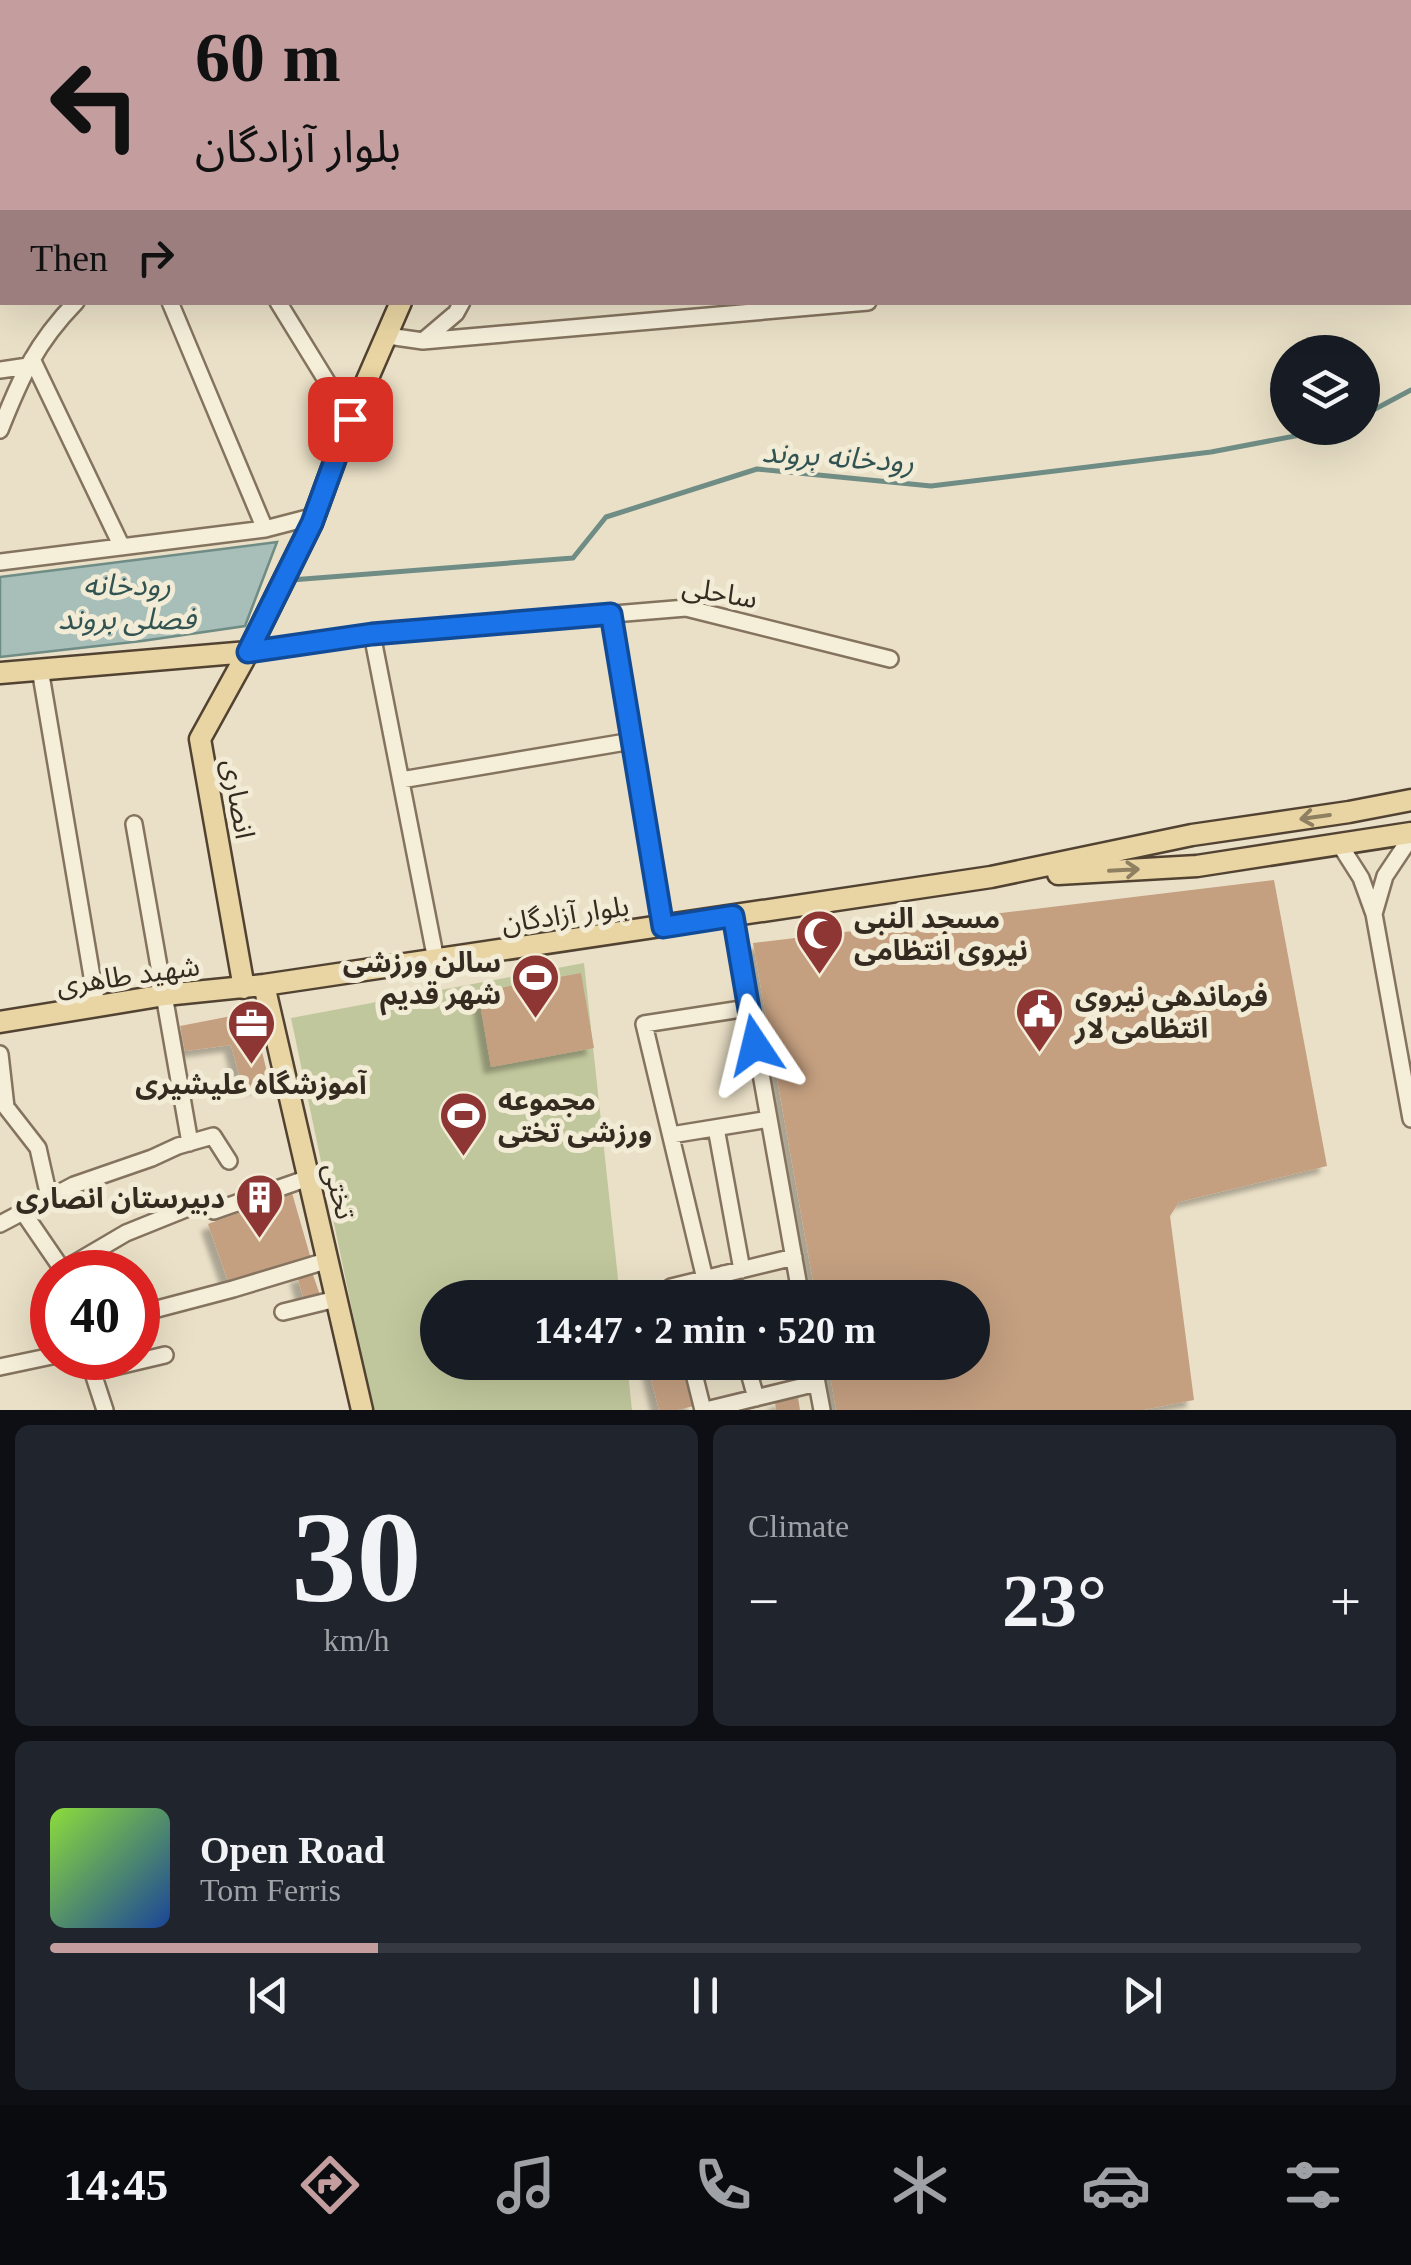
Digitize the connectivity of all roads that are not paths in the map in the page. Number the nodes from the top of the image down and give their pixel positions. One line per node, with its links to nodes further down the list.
1 (73, 305): 10 (street)
2 (171, 305): 15 (street)
3 (280, 305): 12 (street)
4 (400, 305): 8 (main road, انصاری)
5 (460, 305): 9 (street)
6 (807, 305): 7 (street)
7 (726, 309): 9 (street)
8 (388, 336): 9 (street); 12 (main road, انصاری)
9 (423, 341)
10 (30, 362): 11 (street); 13 (street); 16 (street)
11 (0, 370)
12 (350, 419): 14 (main road, انصاری)
13 (0, 430)
14 (313, 520): 15 (street); 20 (main road, انصاری)
15 (265, 529): 16 (street)
16 (122, 547): 17 (street)
17 (0, 562)
18 (611, 614): 19 (street, ساحلی); 21 (street, ساحلی); 24 (street)
19 (372, 634): 20 (street, ساحلی); 25 (street)
20 (248, 652): 22 (main road, ساحلی); 35 (main road, انصاری)
21 (890, 659)
22 (40, 668): 23 (main road, ساحلی); 37 (street)
23 (0, 673)
24 (632, 742): 25 (street); 33 (street)
25 (401, 780): 34 (street)
26 (1411, 800): 30 (main road, بلوار آزادگان, one-way to 30)
27 (134, 824): 36 (street)
28 (1411, 835): 29 (main road, بلوار آزادگان); 31 (street)
29 (1340, 845): 30 (main road, بلوار آزادگان, one-way to 29); 31 (street)
30 (991, 877): 32 (main road, بلوار آزادگان)
31 (1374, 914): 42 (street)
32 (733, 916): 33 (main road, بلوار آزادگان); 38 (street)
33 (663, 927): 34 (main road, بلوار آزادگان)
34 (436, 960): 35 (main road, بلوار آزادگان)
35 (254, 987): 36 (main road, شهید طاهری); 47 (main road, تختی)
36 (166, 995): 37 (main road, شهید طاهری); 45 (street)
37 (97, 1006): 39 (main road, شهید طاهری)
38 (748, 1008): 41 (street); 44 (street)
39 (0, 1022)
40 (0, 1054): 48 (street)
41 (769, 1119): 43 (street); 53 (street)
42 (1411, 1119)
43 (716, 1128): 44 (street); 55 (street)
44 (671, 1134): 57 (street)
45 (190, 1143): 46 (street); 48 (street)
46 (229, 1161)
47 (308, 1178): 52 (street); 54 (main road, تختی)
48 (49, 1197): 49 (street)
49 (23, 1212): 50 (street); 51 (street)
50 (0, 1224)
51 (49, 1250)
52 (98, 1250)
53 (794, 1258): 55 (street); 60 (street)
54 (329, 1260): 61 (main road, تختی); 62 (street)
55 (742, 1270): 56 (street)
56 (723, 1274): 57 (street); 59 (street)
57 (705, 1278): 58 (street)
58 (700, 1280)
59 (724, 1280)
60 (798, 1280)
61 (336, 1300): 63 (street); 75 (main road, تختی)
62 (160, 1308)
63 (283, 1312)
64 (165, 1355): 65 (street)
65 (160, 1356)
66 (30, 1361): 67 (street)
67 (0, 1367)
68 (96, 1380): 74 (street)
69 (696, 1380): 76 (street)
70 (751, 1380): 73 (street)
71 (816, 1380): 72 (street)
72 (817, 1383): 73 (street); 77 (street)
73 (756, 1398): 76 (street)
74 (105, 1410)
75 (362, 1410)
76 (705, 1410)
77 (822, 1410)

